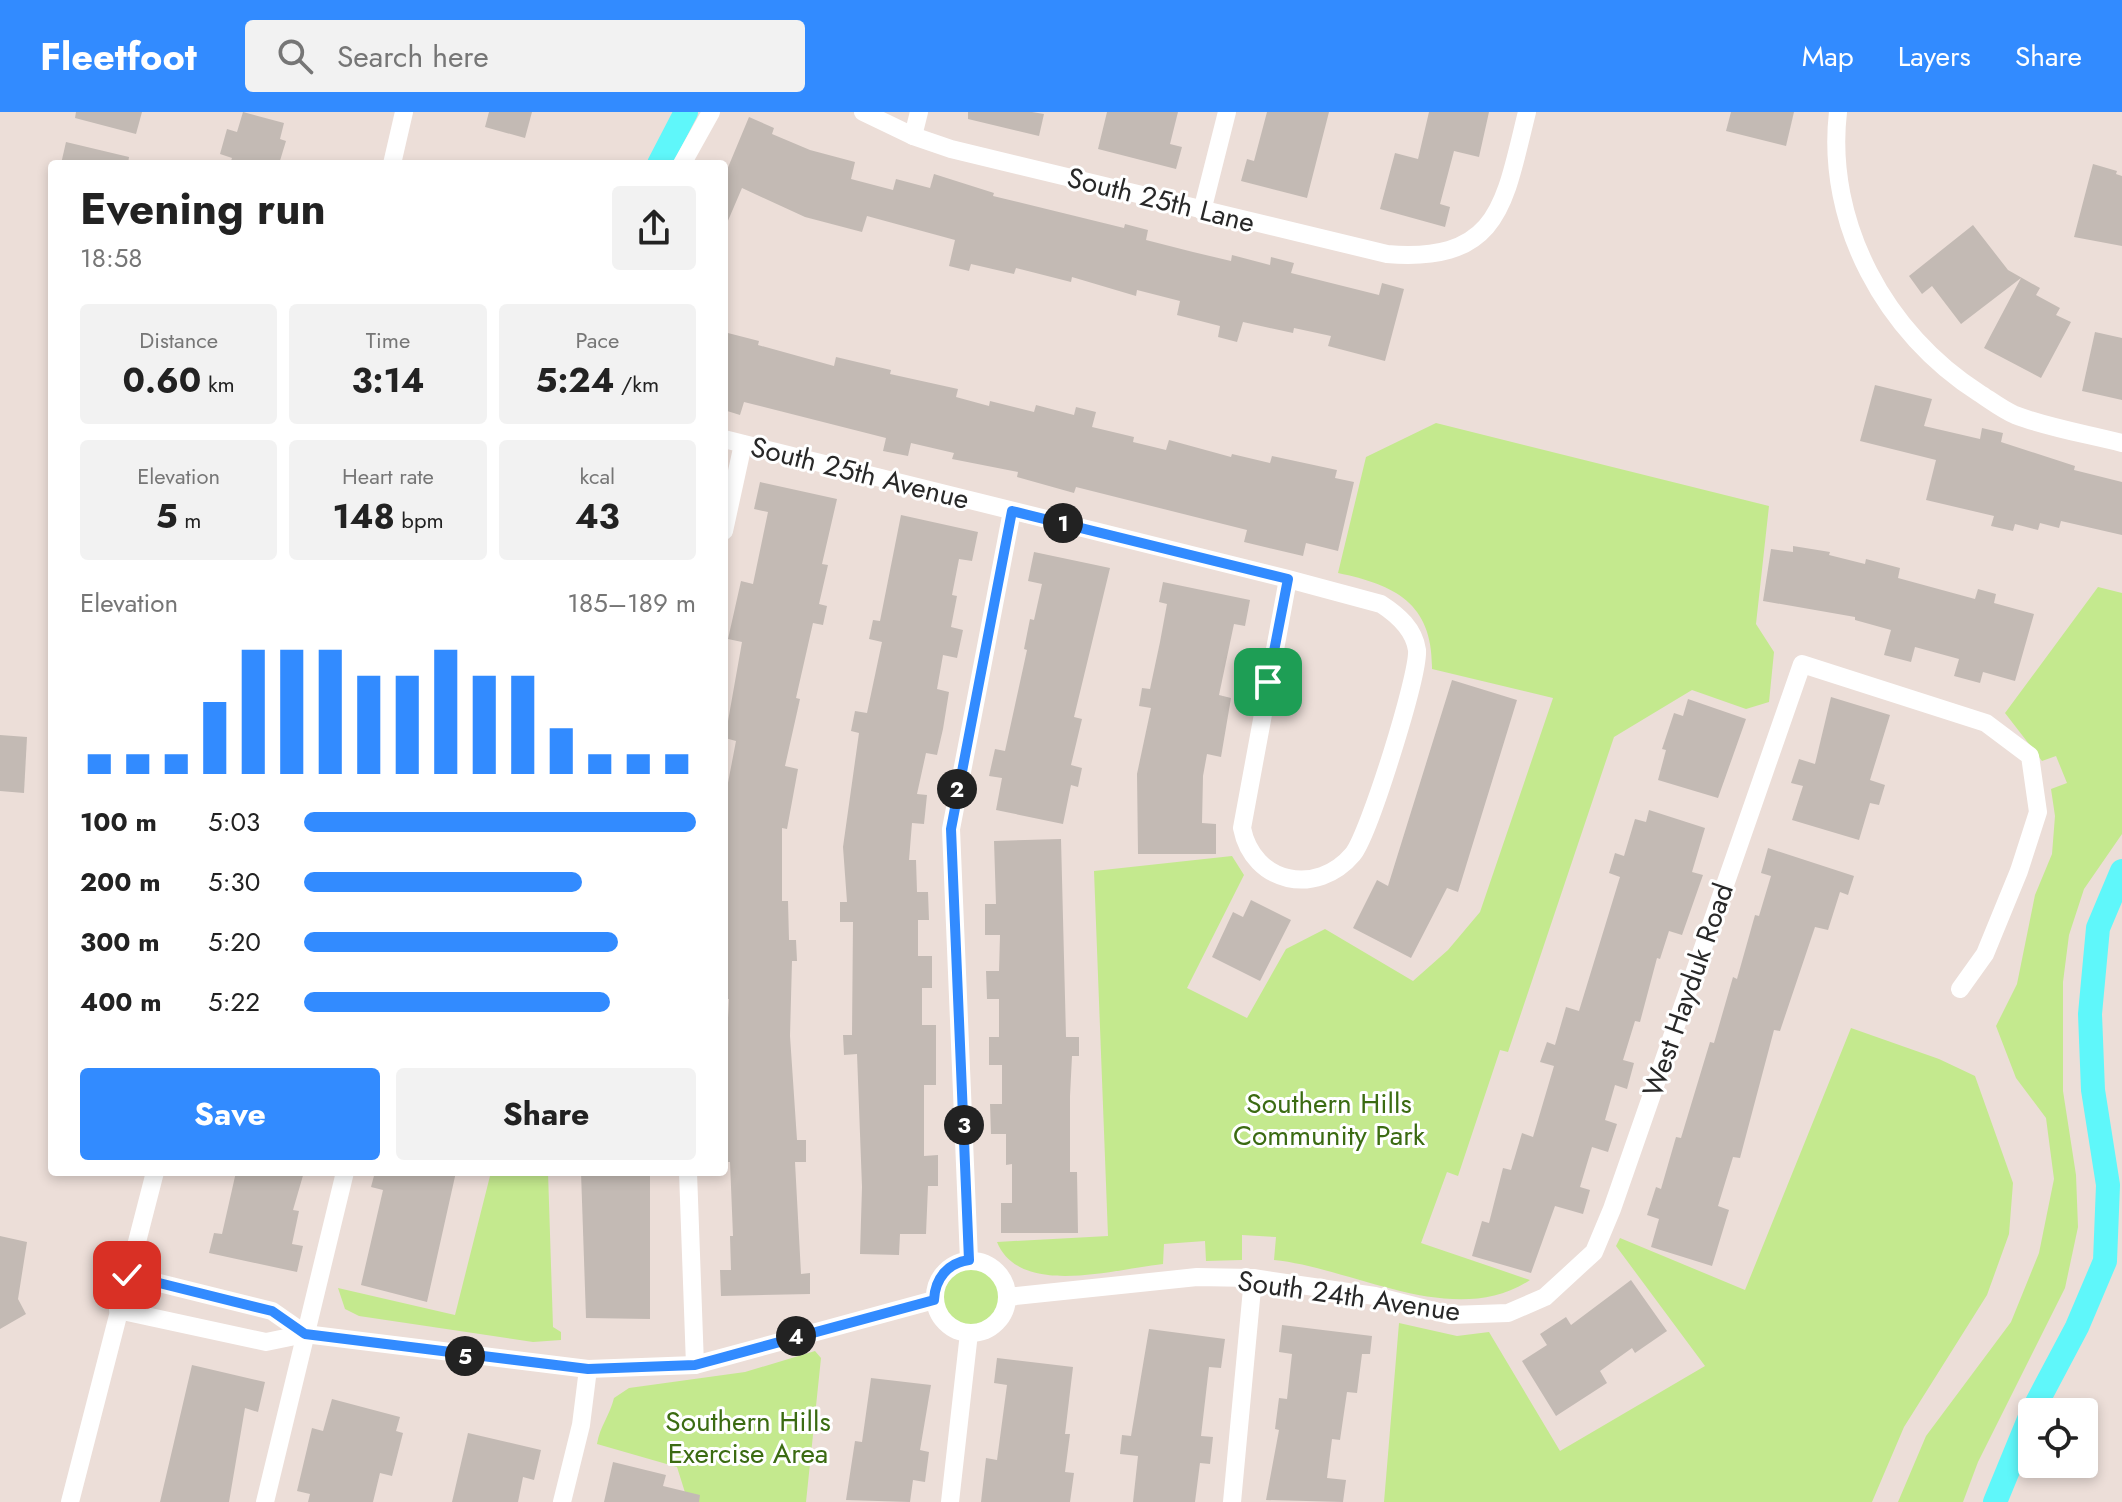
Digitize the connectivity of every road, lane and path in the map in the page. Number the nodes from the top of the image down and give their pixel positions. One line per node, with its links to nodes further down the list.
1 (404, 112): 9 (street)
2 (711, 112): 10 (street)
3 (863, 112): 8 (street, South 25th Lane)
4 (919, 112): 8 (street)
5 (1227, 112): 11 (street)
6 (1527, 112): 11 (street, South 25th Lane)
7 (1838, 112): 13 (street)
8 (913, 136): 11 (street, South 25th Lane)
9 (393, 160)
10 (684, 160)
11 (1202, 211)
12 (733, 441): 14 (street); 15 (street, South 25th Avenue)
13 (2122, 443)
14 (728, 491)
15 (1012, 511): 16 (street, South 25th Avenue); 21 (street)
16 (1288, 579): 16 (street, South 25th Avenue)
17 (1960, 989): 25 (street, West Hayduk Road)
18 (154, 1176): 22 (street)
19 (344, 1176): 31 (street)
20 (688, 1176): 32 (street)
21 (969, 1260): 24 (street); 26 (street)
22 (127, 1275): 27 (street); 28 (street)
23 (1253, 1278): 24 (street, South 24th Avenue); 25 (street, South 24th Avenue); 38 (street)
24 (1007, 1297): 30 (street)
25 (1545, 1297)
26 (934, 1300): 30 (street); 32 (street)
27 (227, 1301): 29 (street); 31 (street)
28 (118, 1310): 29 (street); 34 (street)
29 (219, 1332): 31 (street)
30 (969, 1333): 37 (street)
31 (305, 1334): 33 (street); 35 (street)
32 (695, 1365): 33 (street)
33 (588, 1369): 36 (street)
34 (70, 1502)
35 (265, 1502)
36 (562, 1502)
37 (950, 1502)
38 (1232, 1502)

